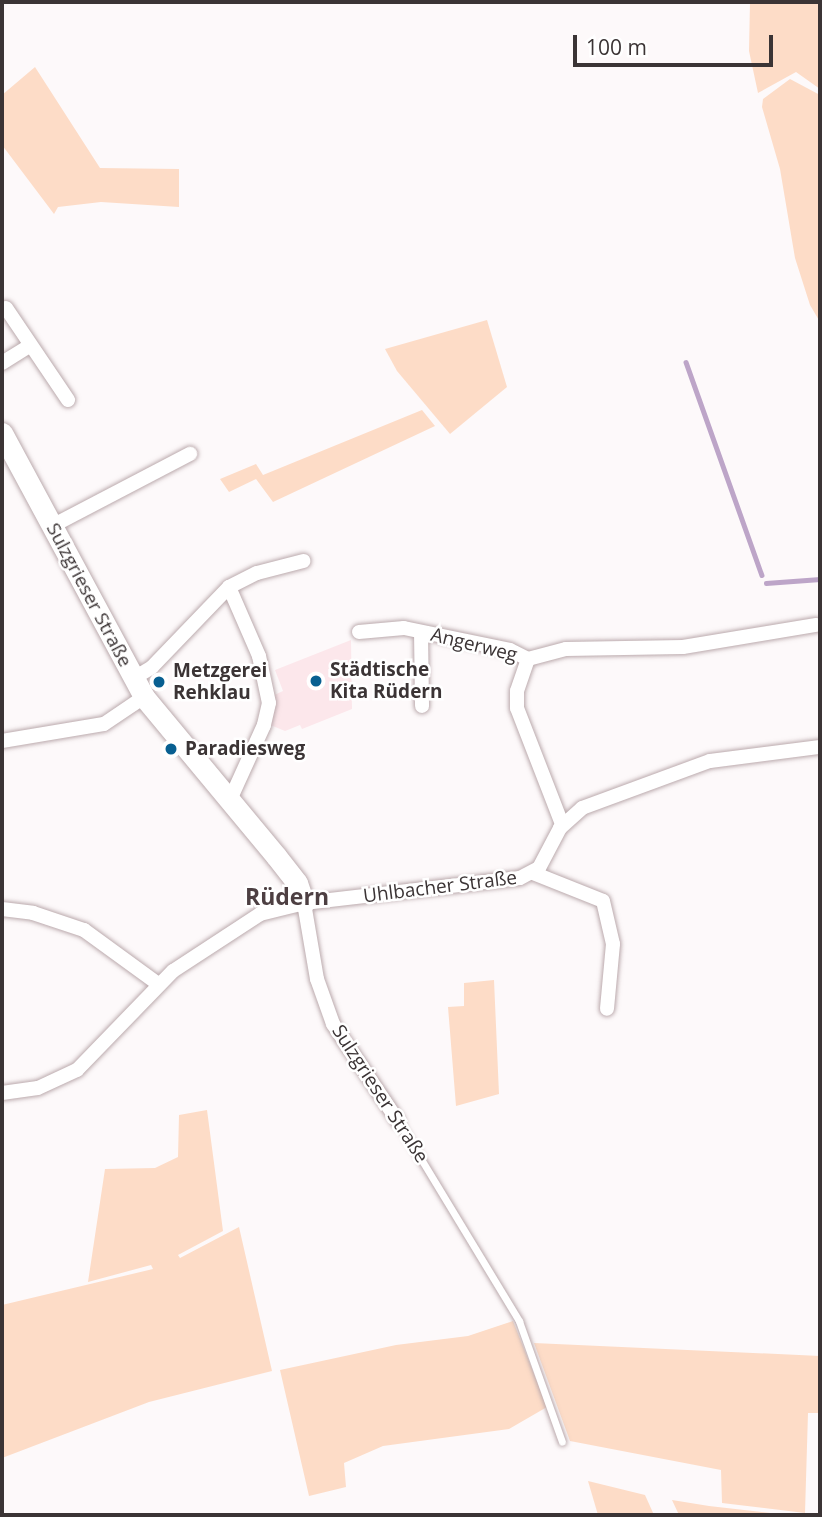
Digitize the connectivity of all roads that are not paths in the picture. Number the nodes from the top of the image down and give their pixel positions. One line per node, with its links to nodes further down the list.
1 (6, 308): 2 (street)
2 (28, 347): 3 (street); 4 (street)
3 (2, 363)
4 (68, 400)
5 (2, 433): 7 (street, Sulzgrieser Straße)
6 (190, 454): 7 (street)
7 (52, 526): 14 (street, Sulzgrieser Straße)
8 (303, 561): 9 (street)
9 (229, 587): 14 (street); 19 (street)
10 (816, 625): 13 (street)
11 (359, 632): 12 (street, Angerweg)
12 (421, 632): 13 (street, Angerweg); 16 (street, Angerweg)
13 (528, 659): 20 (street)
14 (134, 678): 15 (street, Sulzgrieser Straße)
15 (144, 697): 17 (street); 19 (street, Sulzgrieser Straße)
16 (422, 706)
17 (2, 741)
18 (820, 747): 20 (street, Uhlbacher Straße)
19 (230, 800): 22 (street, Sulzgrieser Straße)
20 (562, 824): 21 (street, Uhlbacher Straße)
21 (533, 873): 22 (street, Uhlbacher Straße); 25 (street, Uhlbacher Straße)
22 (304, 903): 24 (street, Uhlbacher Straße); 27 (street, Sulzgrieser Straße)
23 (2, 909): 24 (street)
24 (158, 984): 26 (street, Uhlbacher Straße)
25 (607, 1009)
26 (2, 1093)
27 (398, 1121): 28 (lane, Sulzgrieser Straße)
28 (562, 1442)

